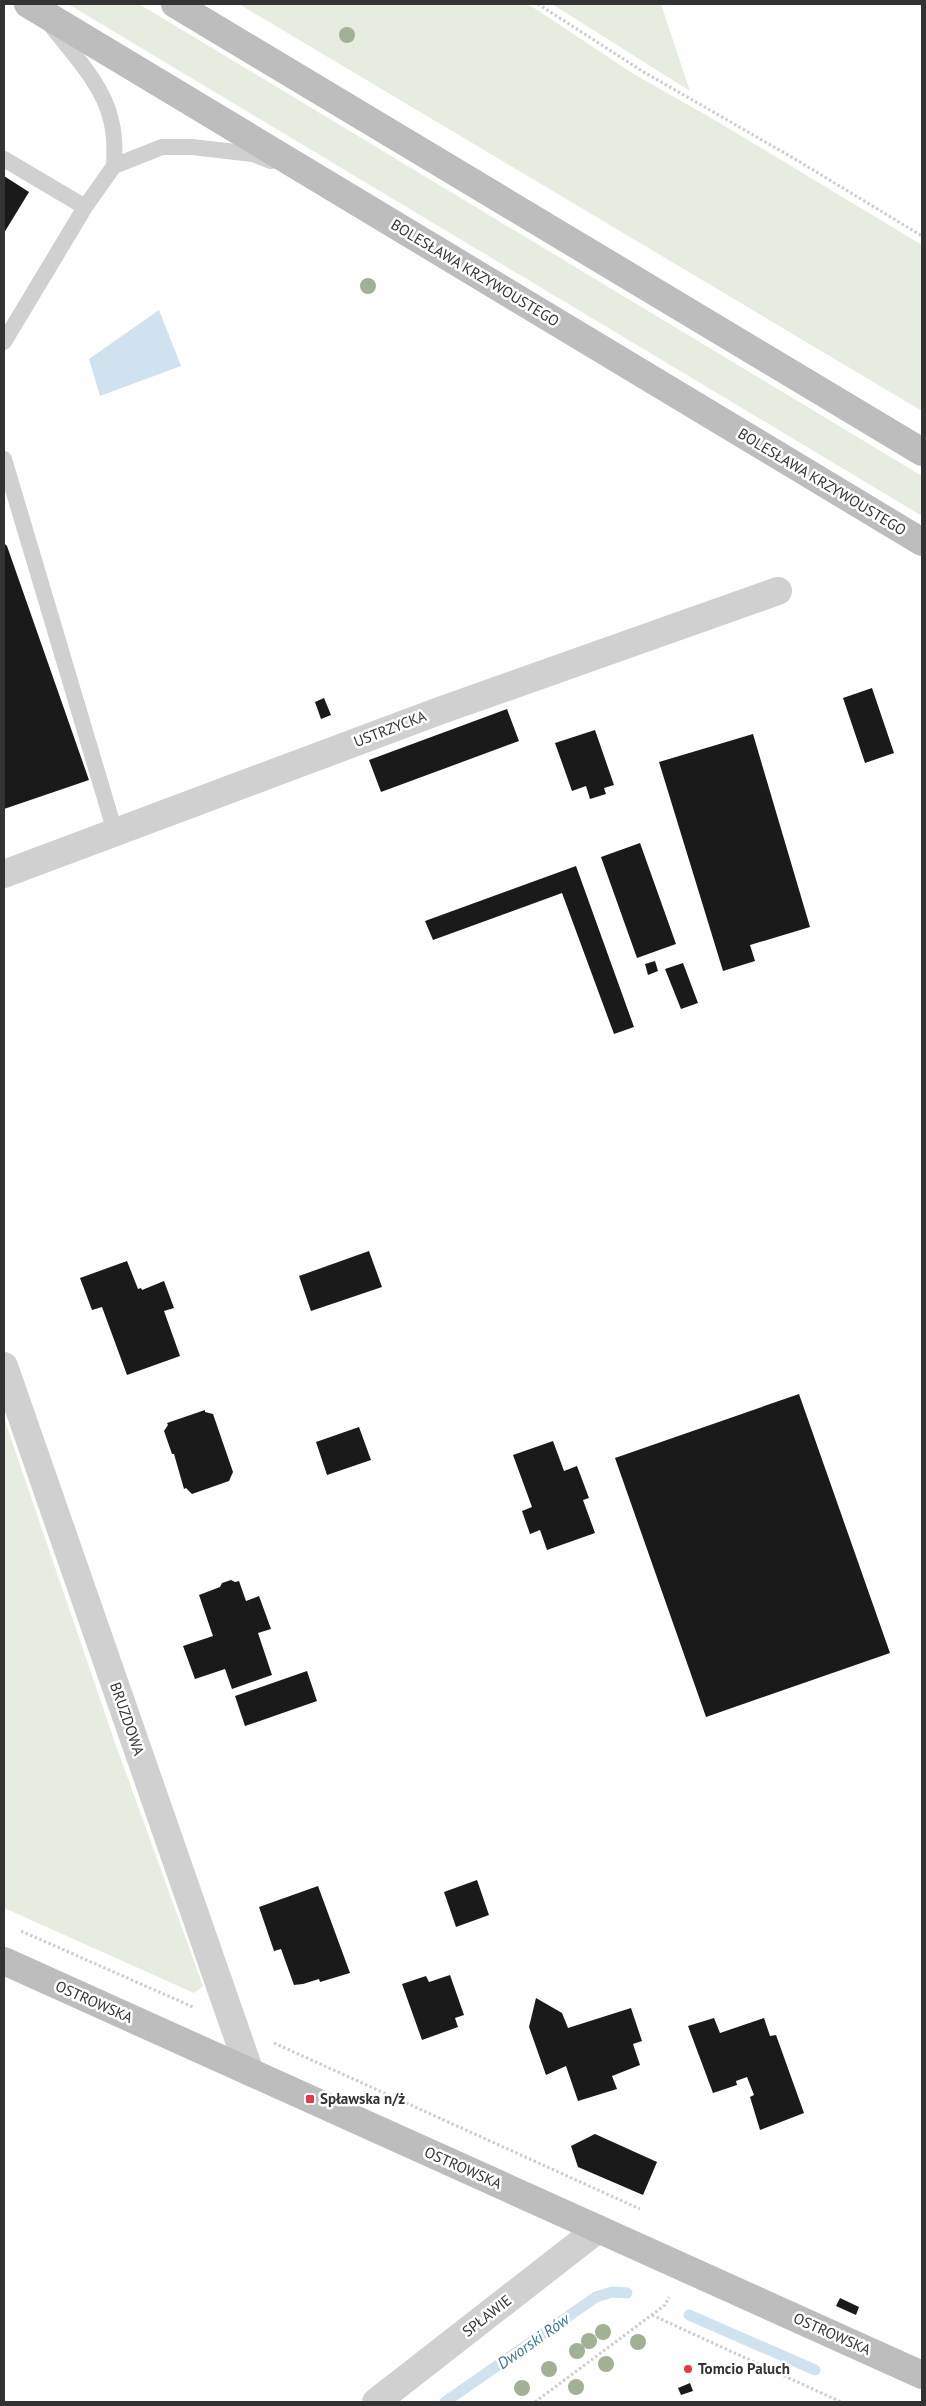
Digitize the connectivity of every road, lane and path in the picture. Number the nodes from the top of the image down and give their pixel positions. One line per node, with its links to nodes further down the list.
1 (175, 4): 10 (main road)
2 (538, 4): 8 (path)
3 (33, 7): 5 (lane); 6 (main road, BOLESŁAWA KRZYWOUSTEGO)
4 (4, 159): 7 (lane)
5 (114, 166): 6 (lane); 7 (lane)
6 (327, 183): 12 (main road, BOLESŁAWA KRZYWOUSTEGO)
7 (85, 208): 9 (lane)
8 (922, 236)
9 (4, 342)
10 (920, 451)
11 (4, 459): 14 (lane)
12 (922, 542)
13 (778, 591): 14 (street, USTRZYCKA)
14 (115, 832): 15 (street, USTRZYCKA)
15 (4, 874)
16 (4, 1366): 19 (street, BRUZDOWA)
17 (19, 1930): 19 (path)
18 (4, 1961): 20 (main road, OSTROWSKA)
19 (234, 2025): 20 (street, BRUZDOWA); 21 (path)
20 (250, 2072): 22 (main road, OSTROWSKA)
21 (644, 2211)
22 (598, 2230): 23 (main road, OSTROWSKA); 26 (street, SPŁAWIE)
23 (684, 2266): 24 (path); 25 (main road, OSTROWSKA)
24 (652, 2315): 27 (path); 28 (path)
25 (922, 2375)
26 (376, 2402)
27 (535, 2402)
28 (841, 2402)

